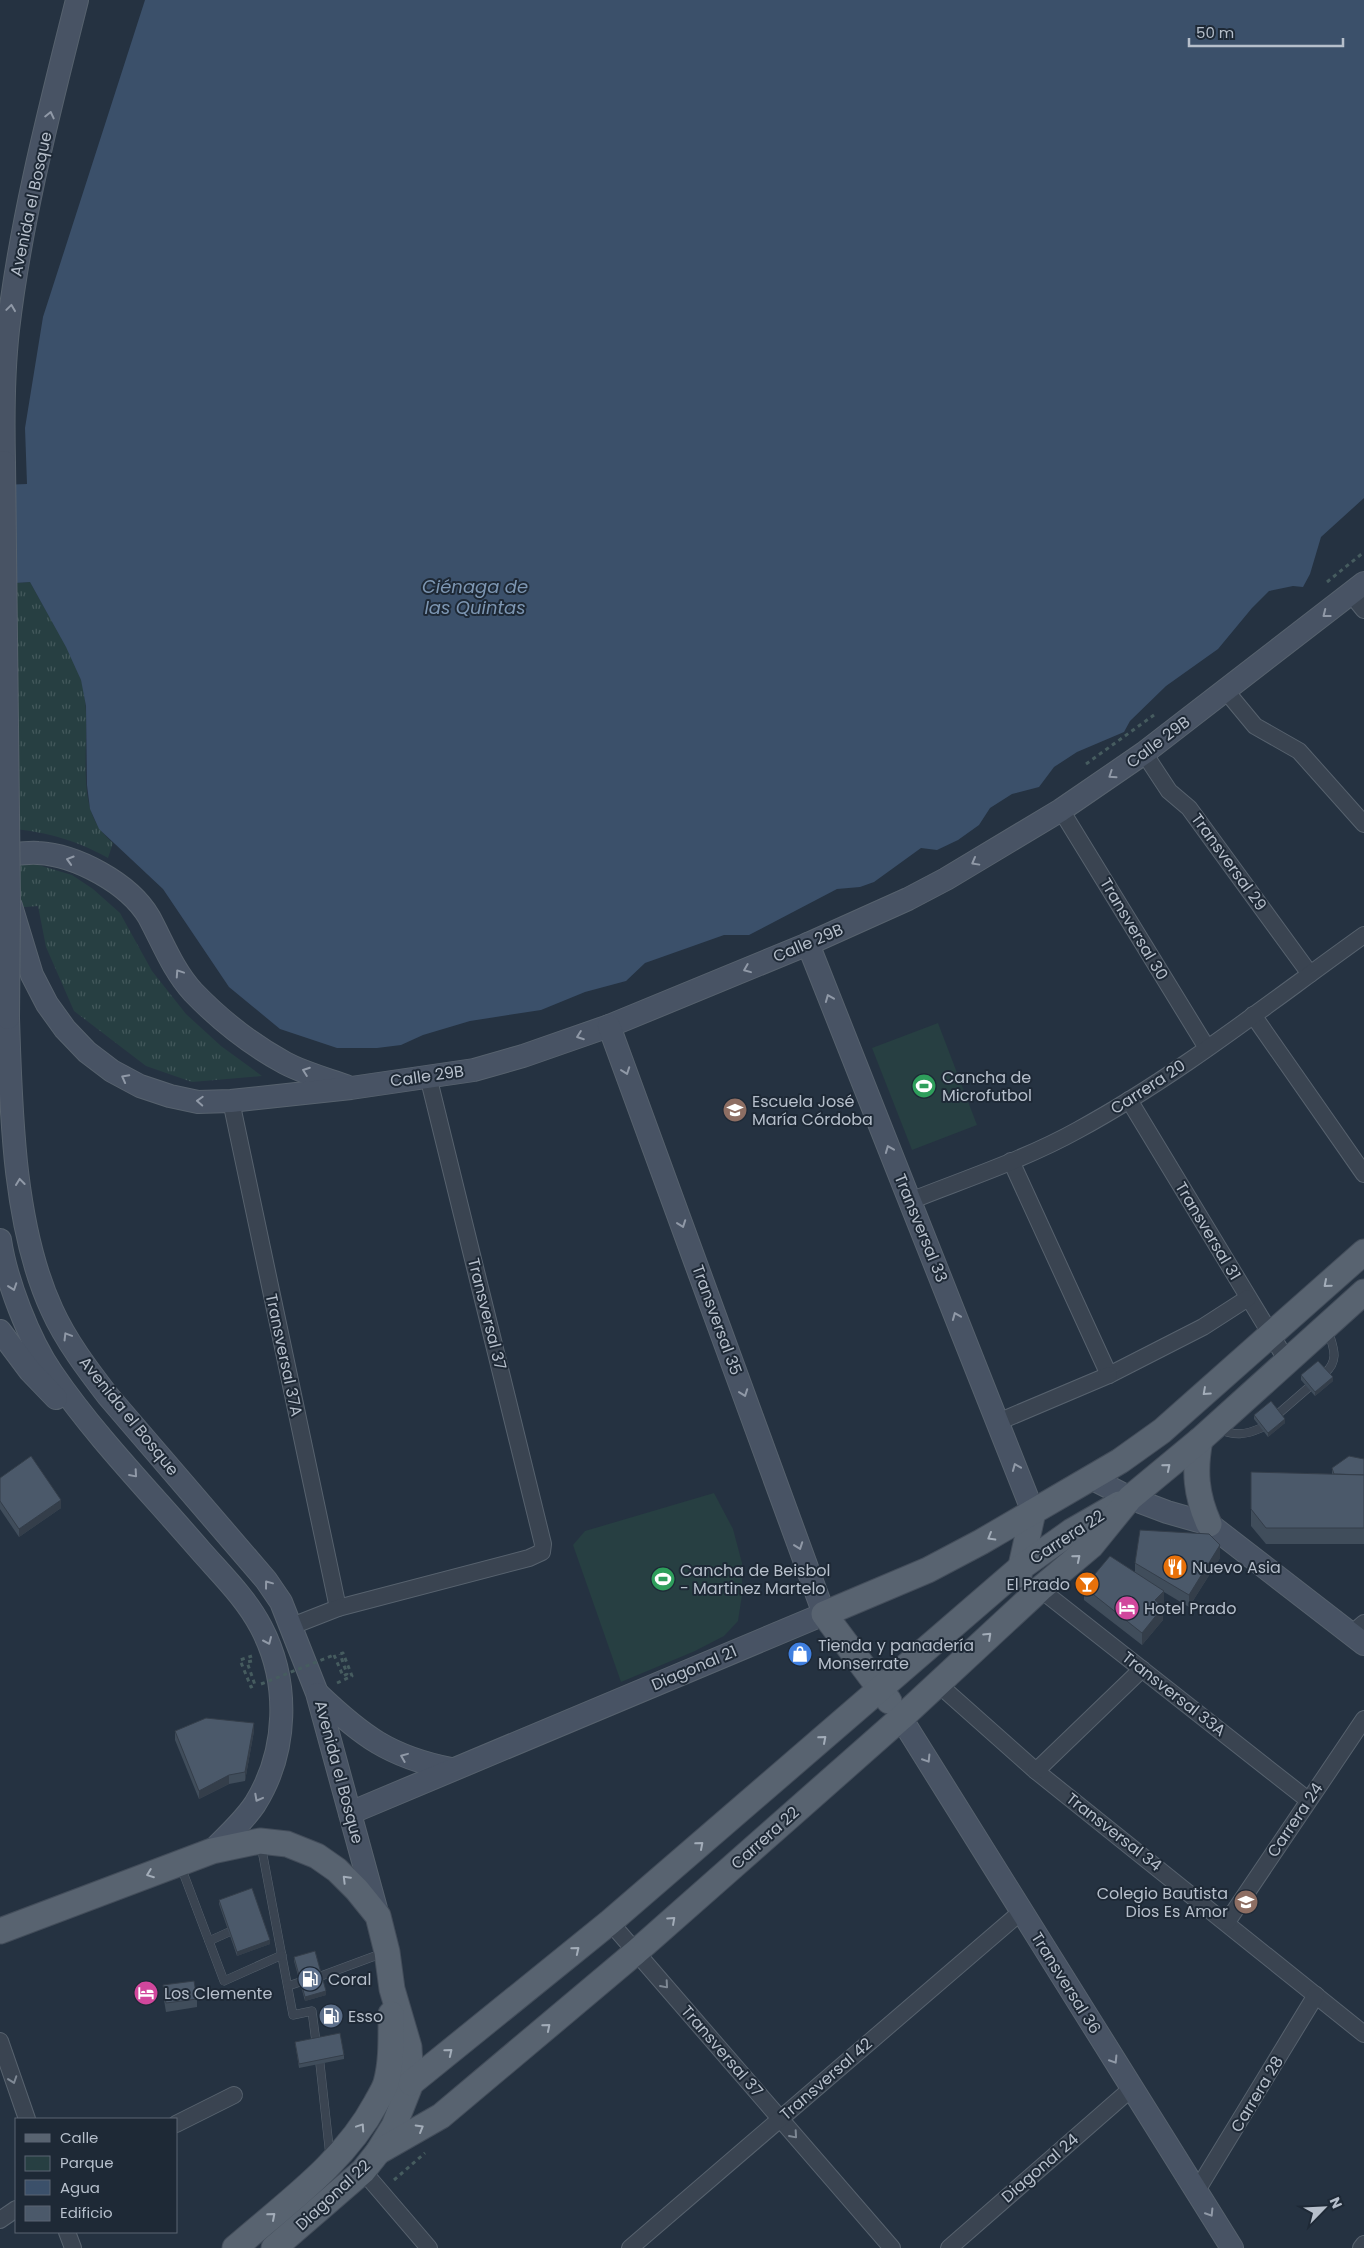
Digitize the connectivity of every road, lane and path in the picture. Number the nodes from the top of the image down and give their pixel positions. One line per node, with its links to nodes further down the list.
1 (77, 0): 12 (main road, Avenida el Bosque, one-way to 1, bridge)
2 (1364, 552): 3 (path)
3 (1326, 583)
4 (1360, 596): 5 (main road, Calle 29B, one-way to 5)
5 (1226, 690): 7 (main road, Calle 29B); 10 (street)
6 (1161, 710): 8 (path)
7 (1144, 753): 9 (main road, Calle 29B, one-way to 9); 15 (street, Transversal 29)
8 (1080, 768)
9 (1061, 810): 14 (main road, Calle 29B, one-way to 14); 18 (street, Transversal 30)
10 (1364, 824)
11 (0, 856): 20 (main road, one-way to 11)
12 (9, 902): 22 (main road, Calle 29B, one-way to 12); 51 (main road, Avenida el Bosque, one-way to 12, bridge)
13 (1364, 936): 15 (street, Carrera 20)
14 (808, 944): 17 (main road, Calle 29B, one-way to 17); 25 (main road, Transversal 33, one-way to 14)
15 (1310, 974): 16 (street, Carrera 20)
16 (1253, 1015): 18 (street, Carrera 20); 24 (street)
17 (609, 1026): 19 (main road, Calle 29B, one-way to 19); 50 (main road, Transversal 35, one-way to 50)
18 (1207, 1048): 21 (street, Carrera 20)
19 (428, 1076): 20 (main road, Calle 29B); 48 (street, Transversal 37)
20 (351, 1088): 22 (main road, Calle 29B)
21 (1129, 1100): 23 (street, Carrera 20); 29 (street, Transversal 31)
22 (231, 1101): 48 (street, Transversal 37A)
23 (1011, 1161): 25 (street, Carrera 20); 35 (street)
24 (1364, 1174)
25 (910, 1201): 38 (main road, Transversal 33, one-way to 25)
26 (1, 1252): 41 (main road, Avenida el Bosque, one-way to 41)
27 (1364, 1252): 32 (main road, one-way to 32)
28 (1364, 1292): 30 (main road, Carrera 22)
29 (1248, 1298): 32 (street, Transversal 31); 35 (street)
30 (1326, 1326): 33 (main road, Carrera 22); 34 (lane)
31 (0, 1331): 41 (main road)
32 (1270, 1334): 33 (street, Transversal 31); 42 (main road, one-way to 42)
33 (1287, 1361): 40 (main road, Carrera 22)
34 (1325, 1373)
35 (1109, 1375): 38 (street)
36 (1308, 1388): 37 (lane)
37 (1278, 1414)
38 (998, 1422): 44 (main road, Transversal 33, one-way to 38)
39 (1262, 1428): 40 (lane)
40 (1207, 1433): 43 (main road, Carrera 22, one-way to 40); 45 (main road)
41 (103, 1437): 65 (main road, Avenida el Bosque, one-way to 65)
42 (1092, 1478): 43 (main road); 44 (main road)
43 (1130, 1498): 45 (main road); 46 (main road, Carrera 22); 47 (main road, Carrera 22, one-way to 43)
44 (1034, 1512): 46 (main road); 50 (main road, Diagonal 21, one-way to 50)
45 (1209, 1524): 52 (main road)
46 (1020, 1568): 49 (main road); 56 (main road, Carrera 22)
47 (1040, 1589): 49 (main road, Carrera 22); 53 (street, Transversal 33A)
48 (338, 1608): 51 (street)
49 (1014, 1612): 54 (main road, Carrera 22, one-way to 49)
50 (824, 1614): 56 (main road); 60 (main road, Diagonal 21)
51 (292, 1626): 57 (main road, Avenida el Bosque)
52 (1360, 1634)
53 (1142, 1669): 61 (street); 62 (street, Transversal 33A)
54 (937, 1683): 58 (main road, Carrera 22); 61 (street, Transversal 34)
55 (261, 1684): 57 (path, bridge)
56 (880, 1689): 58 (main road); 69 (main road, Carrera 22, one-way to 56)
57 (317, 1693): 60 (main road, one-way to 57); 63 (main road, Avenida el Bosque)
58 (901, 1718): 67 (main road, Transversal 36, one-way to 67); 75 (main road, Carrera 22, one-way to 58)
59 (1364, 1719): 62 (street, Carrera 24)
60 (451, 1769): 63 (main road, Diagonal 21)
61 (1036, 1771): 70 (street, Transversal 34)
62 (1308, 1800): 70 (street, Carrera 24)
63 (350, 1813): 68 (main road, Avenida el Bosque)
64 (260, 1841): 65 (main road); 68 (main road, one-way to 64); 76 (lane)
65 (212, 1851): 66 (main road)
66 (179, 1863): 71 (main road, one-way to 71); 73 (lane)
67 (1022, 1911): 87 (main road, Transversal 36, one-way to 87); 90 (street, Transversal 42)
68 (378, 1916): 74 (main road, Avenida el Bosque)
69 (610, 1922): 75 (street, Transversal 37); 86 (main road, Carrera 22, one-way to 69)
70 (1227, 1922): 81 (street, Transversal 34)
71 (0, 1931)
72 (229, 1932): 73 (lane)
73 (208, 1941): 76 (lane)
74 (387, 1952): 77 (lane); 80 (main road, Avenida el Bosque)
75 (636, 1952): 90 (street, Transversal 37, one-way to 90); 92 (main road, Carrera 22, one-way to 75)
76 (282, 1956): 79 (lane)
77 (320, 1976)
78 (300, 1982): 79 (lane)
79 (288, 1986): 84 (lane)
80 (392, 1989): 86 (main road, Avenida el Bosque); 93 (main road, Avenida el Bosque, one-way to 80)
81 (1316, 1995): 82 (street, Transversal 34); 94 (street, Carrera 28)
82 (1364, 2034)
83 (0, 2041): 89 (street, one-way to 89)
84 (316, 2042)
85 (320, 2064): 93 (lane)
86 (411, 2082): 92 (main road, Diagonal 22)
87 (1132, 2088): 94 (main road, Transversal 36); 105 (street, Diagonal 24)
88 (234, 2095): 91 (street)
89 (27, 2118)
90 (780, 2119): 103 (street, Transversal 42); 104 (street, Transversal 37, one-way to 104)
91 (178, 2123)
92 (370, 2162): 101 (main road, Diagonal 22); 102 (street)
93 (331, 2165): 100 (main road, Diagonal 22, one-way to 93)
94 (1196, 2192): 106 (main road, Transversal 36, one-way to 106)
95 (15, 2210): 96 (street)
96 (0, 2220)
97 (67, 2233): 99 (street)
98 (1364, 2244): 107 (street)
99 (73, 2248)
100 (235, 2248)
101 (274, 2248)
102 (429, 2248)
103 (630, 2248)
104 (892, 2248)
105 (949, 2248)
106 (1232, 2248)
107 (1361, 2248)

